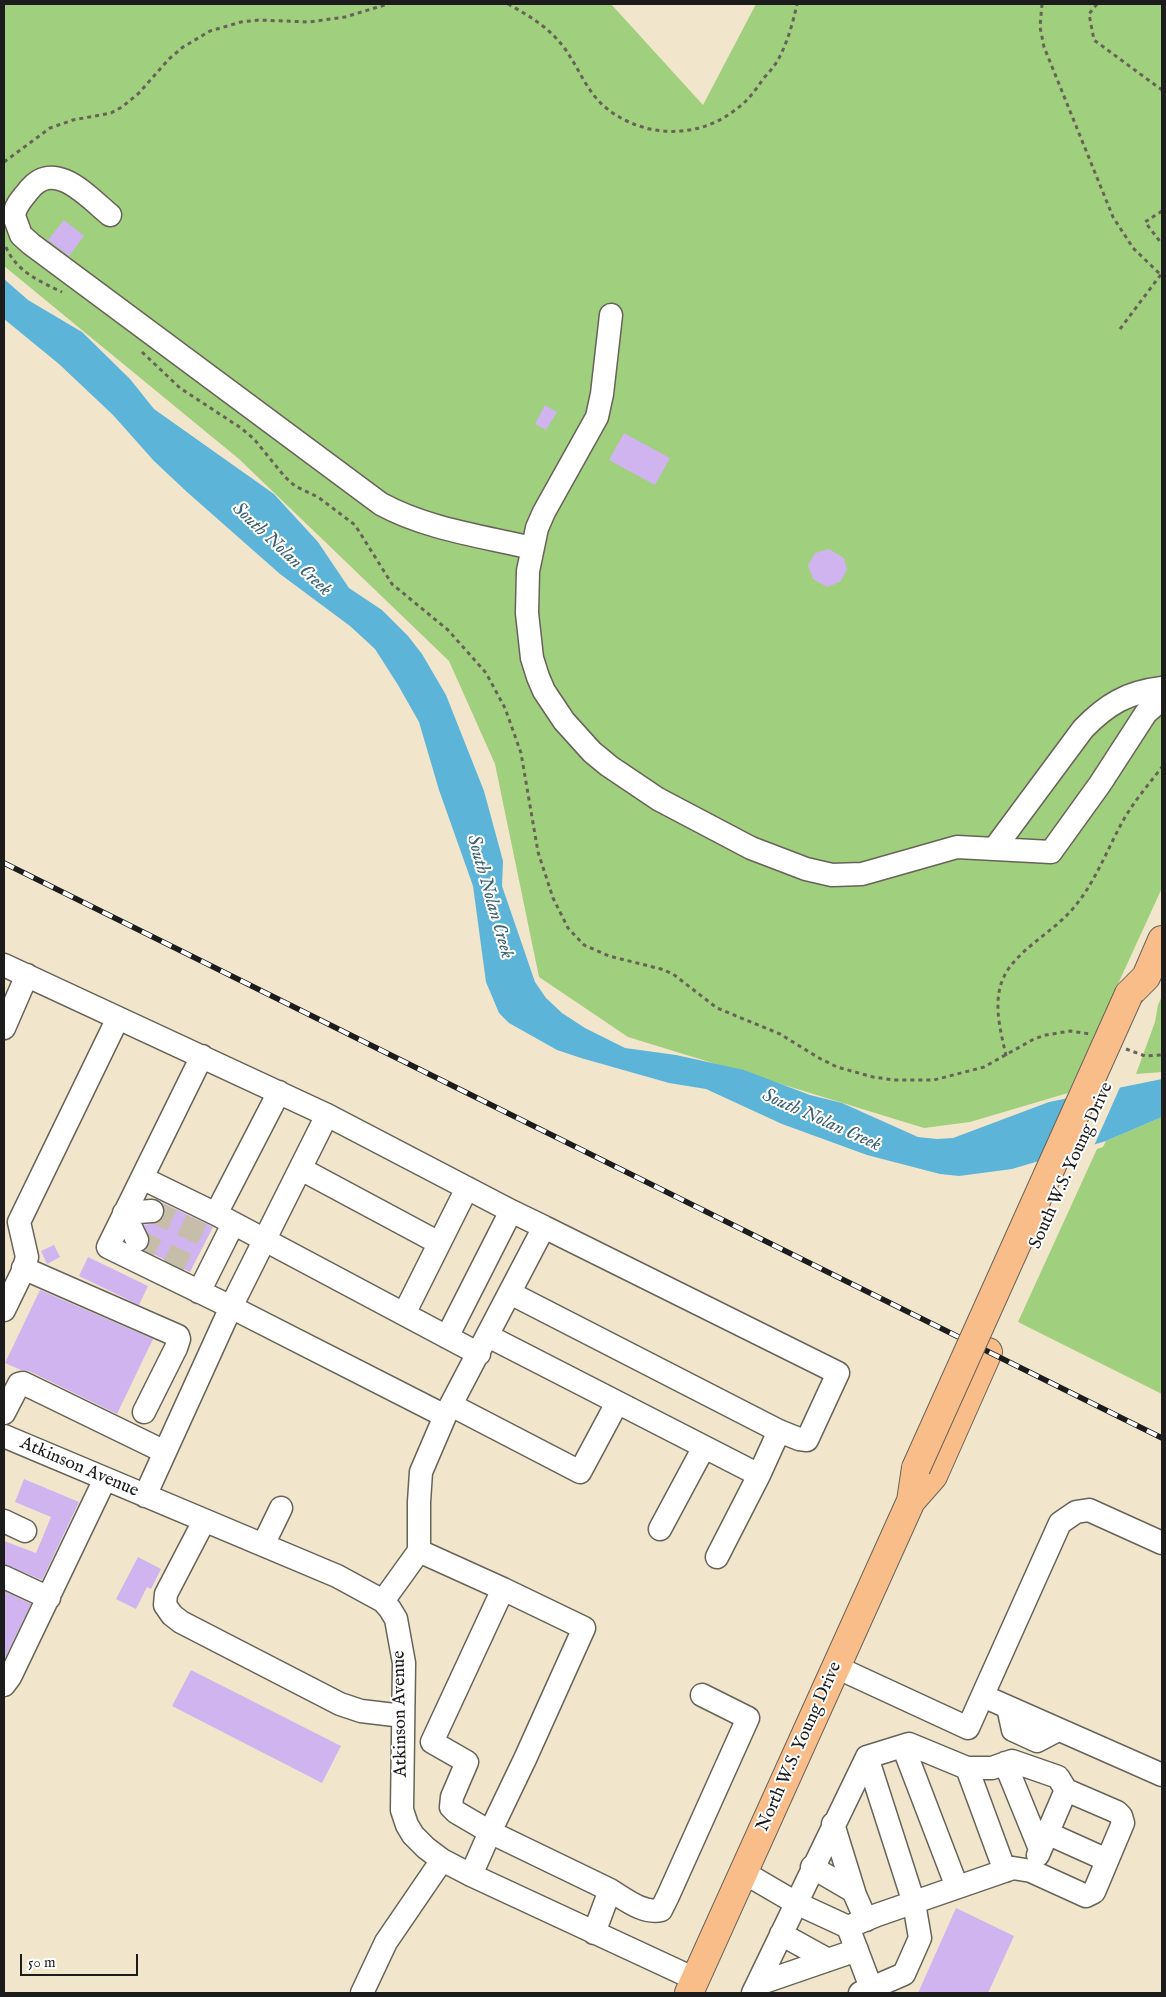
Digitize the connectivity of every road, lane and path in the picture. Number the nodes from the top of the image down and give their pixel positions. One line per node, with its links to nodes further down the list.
1 (388, 4): 7 (path)
2 (508, 4): 3 (path)
3 (797, 4)
4 (1042, 4): 12 (path)
5 (1097, 4): 6 (path)
6 (1162, 90)
7 (4, 162)
8 (1162, 211): 11 (path)
9 (110, 215): 17 (street)
10 (4, 242): 13 (path)
11 (1162, 244)
12 (1162, 275): 15 (path)
13 (68, 295)
14 (611, 315): 17 (street)
15 (1120, 329)
16 (140, 349): 31 (path)
17 (532, 548): 21 (street)
18 (1162, 688): 21 (street)
19 (1162, 699): 21 (street)
20 (1162, 767): 31 (path)
21 (994, 849)
22 (1162, 940): 57 (main road, South W.S. Young Drive)
23 (4, 965): 24 (street)
24 (27, 975): 25 (street); 26 (street)
25 (118, 1018): 30 (street); 40 (street)
26 (4, 1028)
27 (1093, 1035): 31 (path)
28 (1119, 1046): 29 (path)
29 (1162, 1055)
30 (202, 1056): 32 (street); 35 (street)
31 (1006, 1056)
32 (279, 1092): 33 (street); 41 (street)
33 (327, 1115): 34 (street); 36 (street)
34 (301, 1169): 45 (street); 46 (street)
35 (142, 1178): 39 (street); 41 (street)
36 (467, 1188): 38 (street); 46 (street)
37 (152, 1210): 39 (street)
38 (511, 1212): 42 (street); 55 (street)
39 (124, 1213): 44 (street); 50 (street)
40 (11, 1219): 49 (street)
41 (225, 1219): 45 (street); 47 (street)
42 (544, 1227): 51 (street); 62 (street)
43 (208, 1237): 47 (street)
44 (137, 1240)
45 (265, 1241): 52 (street); 54 (street)
46 (439, 1243): 54 (street)
47 (215, 1260): 48 (street); 50 (street)
48 (193, 1267)
49 (23, 1268): 53 (street); 60 (street)
50 (199, 1292): 52 (street)
51 (510, 1293): 56 (street); 62 (street)
52 (231, 1307): 59 (street); 65 (street)
53 (4, 1310)
54 (404, 1314): 55 (street)
55 (447, 1337): 56 (street)
56 (483, 1345): 58 (street); 59 (street)
57 (981, 1348): 82 (main road, North W.S. Young Drive)
58 (617, 1403): 59 (street); 64 (street)
59 (448, 1411): 76 (street)
60 (144, 1412)
61 (4, 1413): 65 (street)
62 (779, 1431): 66 (street)
63 (4, 1436): 67 (street, Atkinson Avenue)
64 (704, 1447): 66 (street); 72 (street)
65 (165, 1452): 68 (street)
66 (759, 1475): 77 (street)
67 (105, 1479): 68 (street, Atkinson Avenue); 80 (street)
68 (145, 1496): 71 (street, Atkinson Avenue)
69 (281, 1508): 75 (street)
70 (4, 1521): 73 (street)
71 (204, 1521): 75 (street, Atkinson Avenue); 86 (street)
72 (660, 1529)
73 (25, 1531)
74 (1162, 1544): 85 (street)
75 (263, 1545): 81 (street, Atkinson Avenue)
76 (420, 1551): 79 (street); 81 (street)
77 (717, 1557)
78 (4, 1577): 80 (street)
79 (504, 1589): 94 (street); 94 (street)
80 (49, 1598): 83 (street)
81 (382, 1601): 86 (street, Atkinson Avenue)
82 (836, 1667): 85 (street); 101 (main road, North W.S. Young Drive)
83 (4, 1685)
84 (702, 1694): 104 (street)
85 (983, 1696): 91 (street)
86 (403, 1716): 96 (street, Atkinson Avenue)
87 (903, 1746): 88 (street); 90 (street); 103 (street)
88 (866, 1757): 93 (street); 107 (street)
89 (1005, 1764): 90 (street); 92 (street); 95 (street)
90 (967, 1768): 99 (street)
91 (1162, 1775)
92 (1066, 1790): 95 (street); 97 (street)
93 (833, 1824): 98 (street); 105 (street)
94 (490, 1832): 102 (street); 104 (street)
95 (1044, 1841): 97 (street); 100 (street)
96 (442, 1860): 102 (street, Atkinson Avenue); 116 (street)
97 (1107, 1860): 100 (street)
98 (812, 1867): 105 (street); 106 (street)
99 (1005, 1871): 100 (street); 103 (street)
100 (1031, 1871)
101 (743, 1872): 106 (street); 113 (main road, North W.S. Young Drive)
102 (471, 1875): 109 (street, Atkinson Avenue)
103 (957, 1887): 107 (street)
104 (610, 1890): 109 (street)
105 (855, 1895): 108 (street)
106 (796, 1902): 108 (street); 110 (street)
107 (914, 1903): 108 (street); 115 (street)
108 (857, 1923): 111 (street)
109 (594, 1933): 113 (street, Atkinson Avenue)
110 (781, 1934): 112 (street); 114 (street)
111 (857, 1950): 112 (street); 115 (street)
112 (828, 1960): 114 (street)
113 (692, 1986)
114 (755, 1988)
115 (868, 1992)
116 (362, 1993)

